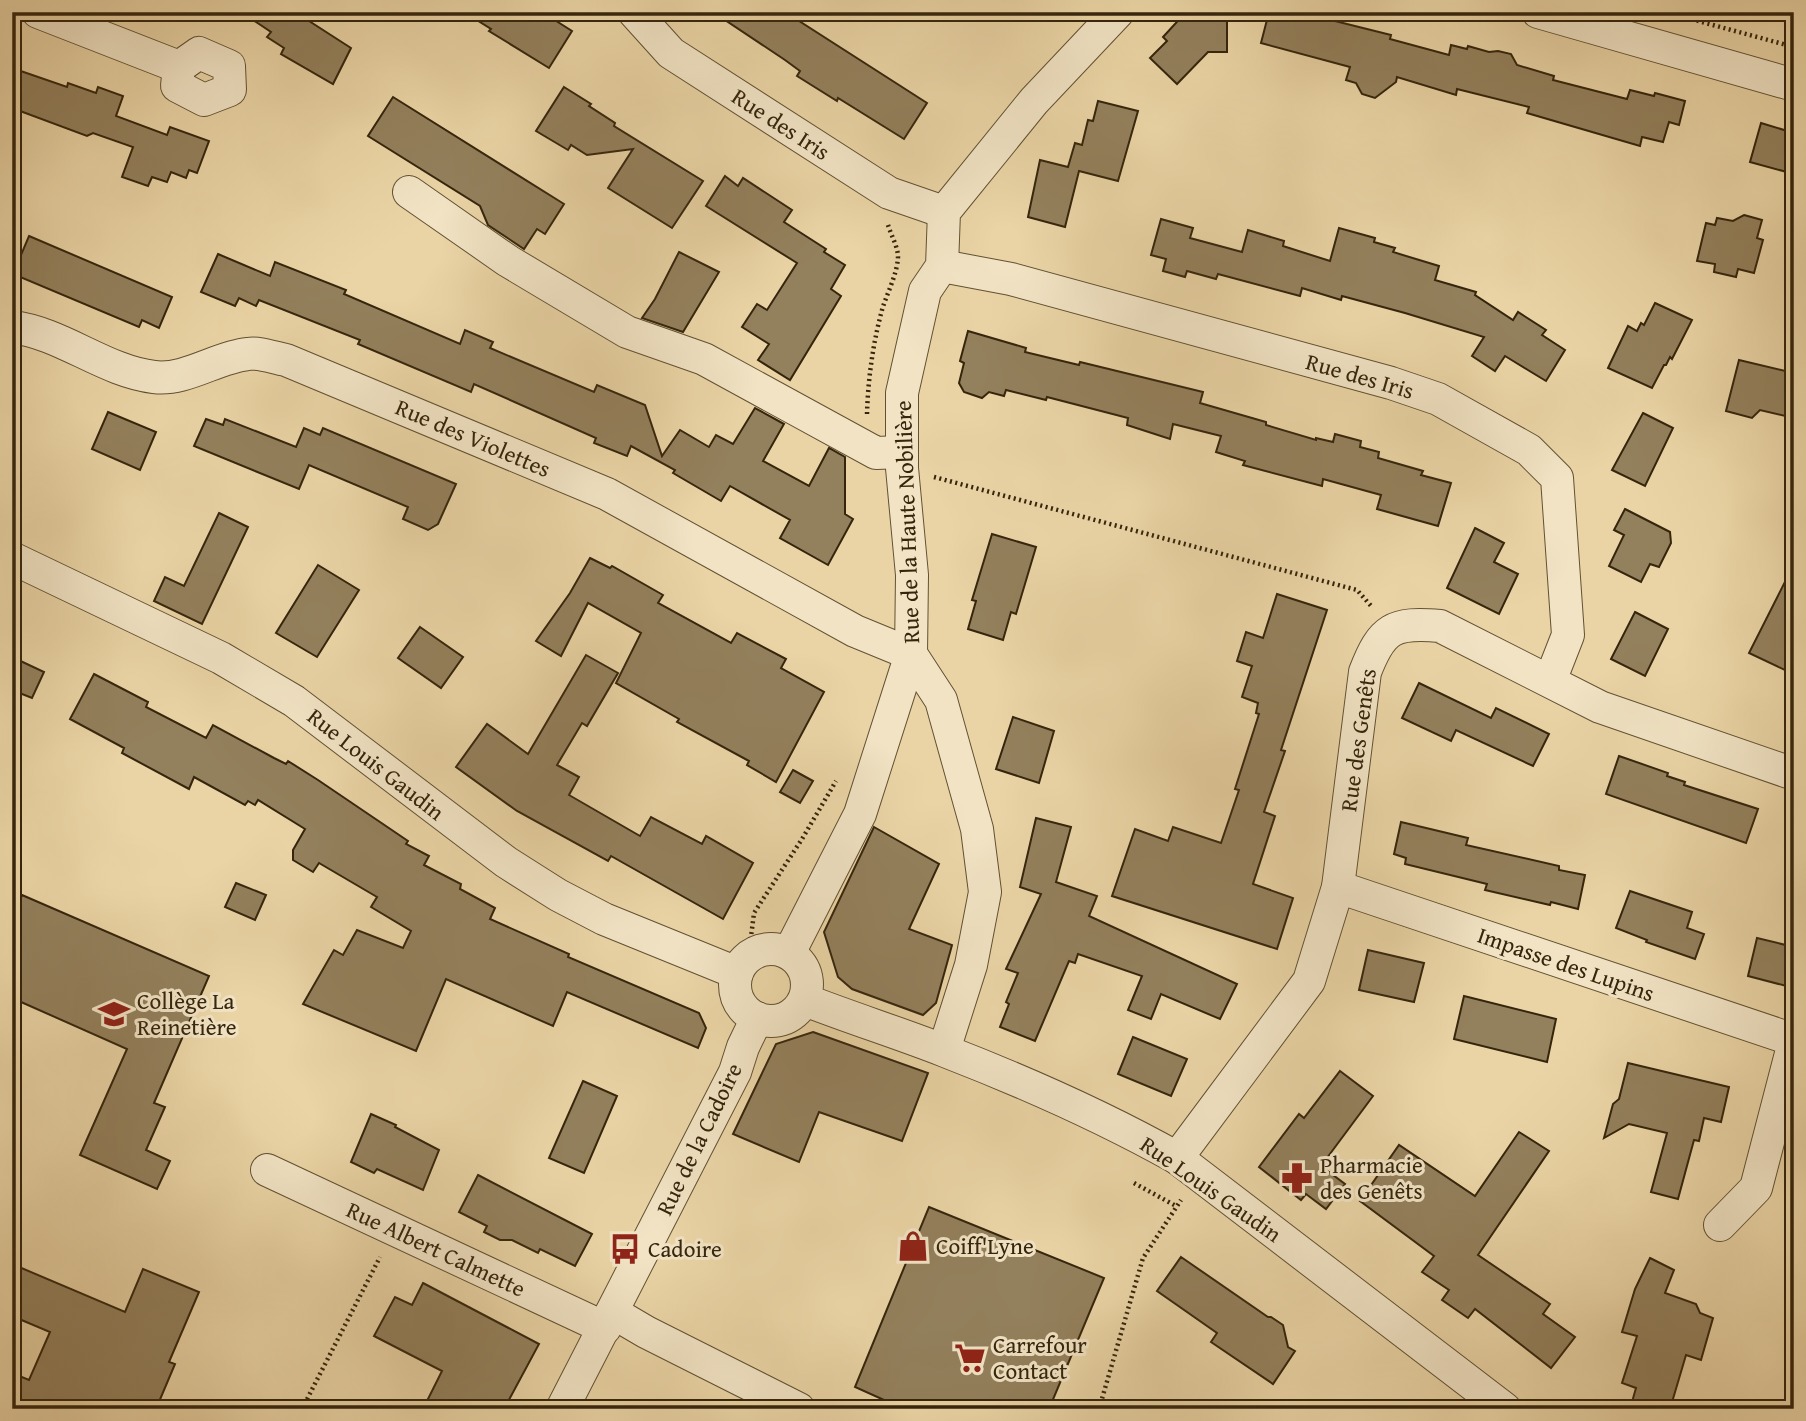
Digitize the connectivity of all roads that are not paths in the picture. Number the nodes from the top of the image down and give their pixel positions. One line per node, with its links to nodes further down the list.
1 (38, 12): 5 (street)
2 (634, 12): 8 (street, Rue des Iris)
3 (1118, 12): 8 (street)
4 (1538, 12): 6 (street)
5 (179, 67)
6 (1794, 85)
7 (409, 192): 11 (street)
8 (944, 212): 9 (street, Rue de la Haute Nobilière)
9 (942, 266): 11 (street, Rue de la Haute Nobilière); 14 (street, Rue des Iris)
10 (12, 327): 13 (street, Rue des Violettes)
11 (902, 460): 13 (street, Rue de la Haute Nobilière)
12 (12, 558): 18 (street, Rue Louis Gaudin)
13 (911, 654): 17 (street, Rue de la Haute Nobilière); 22 (street)
14 (1550, 681): 15 (street); 16 (street, Rue des Genêts)
15 (1794, 774)
16 (1338, 887): 21 (street, Impasse des Lupins); 23 (street, Rue des Genêts)
17 (789, 953): 18 (street); 19 (street)
18 (743, 965): 20 (street)
19 (805, 1000): 20 (street); 22 (street, Rue Louis Gaudin)
20 (757, 1018): 26 (street, Rue de la Cadoire)
21 (1794, 1041): 25 (street, Impasse des Lupins)
22 (944, 1050): 23 (street, Rue Louis Gaudin)
23 (1189, 1167): 29 (street, Rue Louis Gaudin)
24 (267, 1170): 26 (street, Rue Albert Calmette)
25 (1720, 1225)
26 (608, 1320): 27 (street, Rue de la Cadoire); 28 (street, Rue Albert Calmette)
27 (562, 1409)
28 (799, 1409)
29 (1505, 1409)

